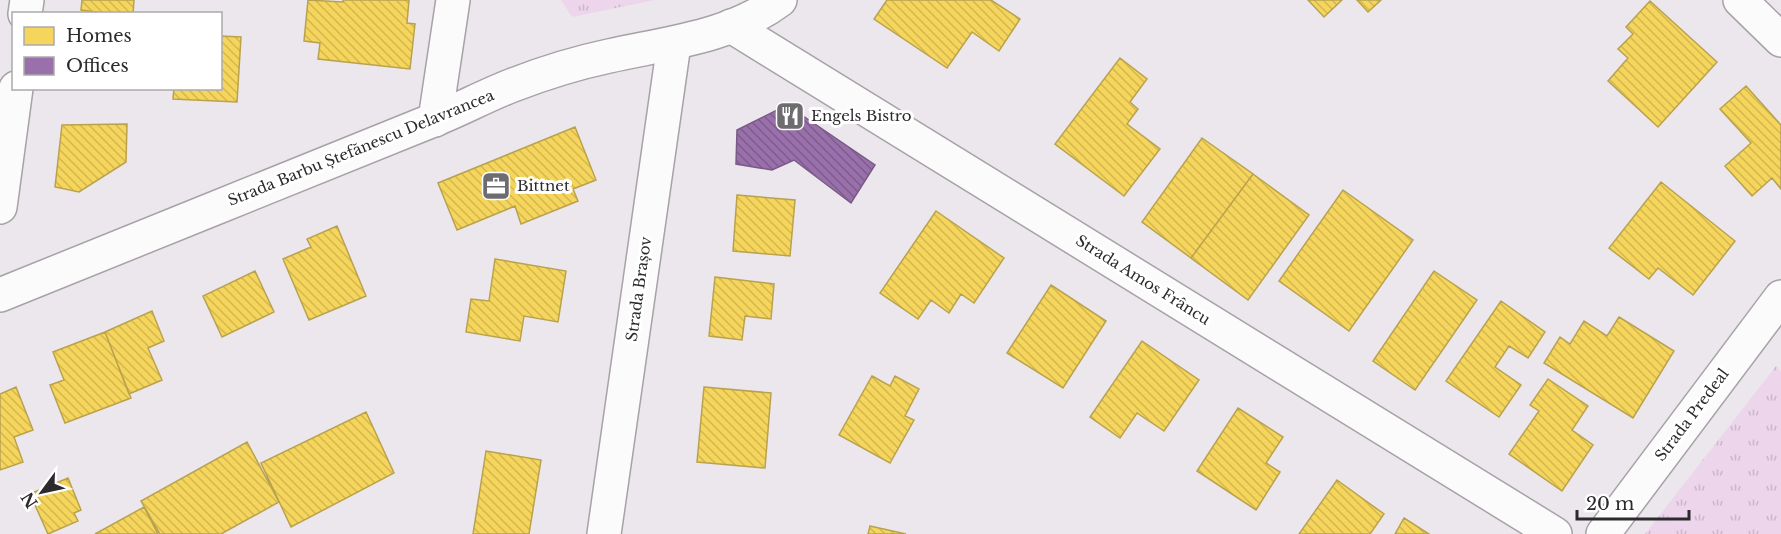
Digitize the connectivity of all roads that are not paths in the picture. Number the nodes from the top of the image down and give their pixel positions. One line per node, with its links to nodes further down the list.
1 (453, 0): 8 (street)
2 (780, 0): 4 (street, Strada Barbu Ștefănescu Delavrancea)
3 (1740, 0): 5 (street)
4 (730, 27): 6 (street, Strada Barbu Ștefănescu Delavrancea); 13 (street, Strada Amos Frâncu)
5 (1781, 40)
6 (674, 44): 8 (street, Strada Barbu Ștefănescu Delavrancea); 12 (street, Strada Brașov)
7 (16, 90): 9 (street)
8 (435, 120): 10 (street, Strada Barbu Ștefănescu Delavrancea)
9 (0, 207)
10 (0, 295)
11 (1781, 297): 14 (street, Strada Predeal)
12 (604, 534)
13 (1555, 534)
14 (1603, 534)

